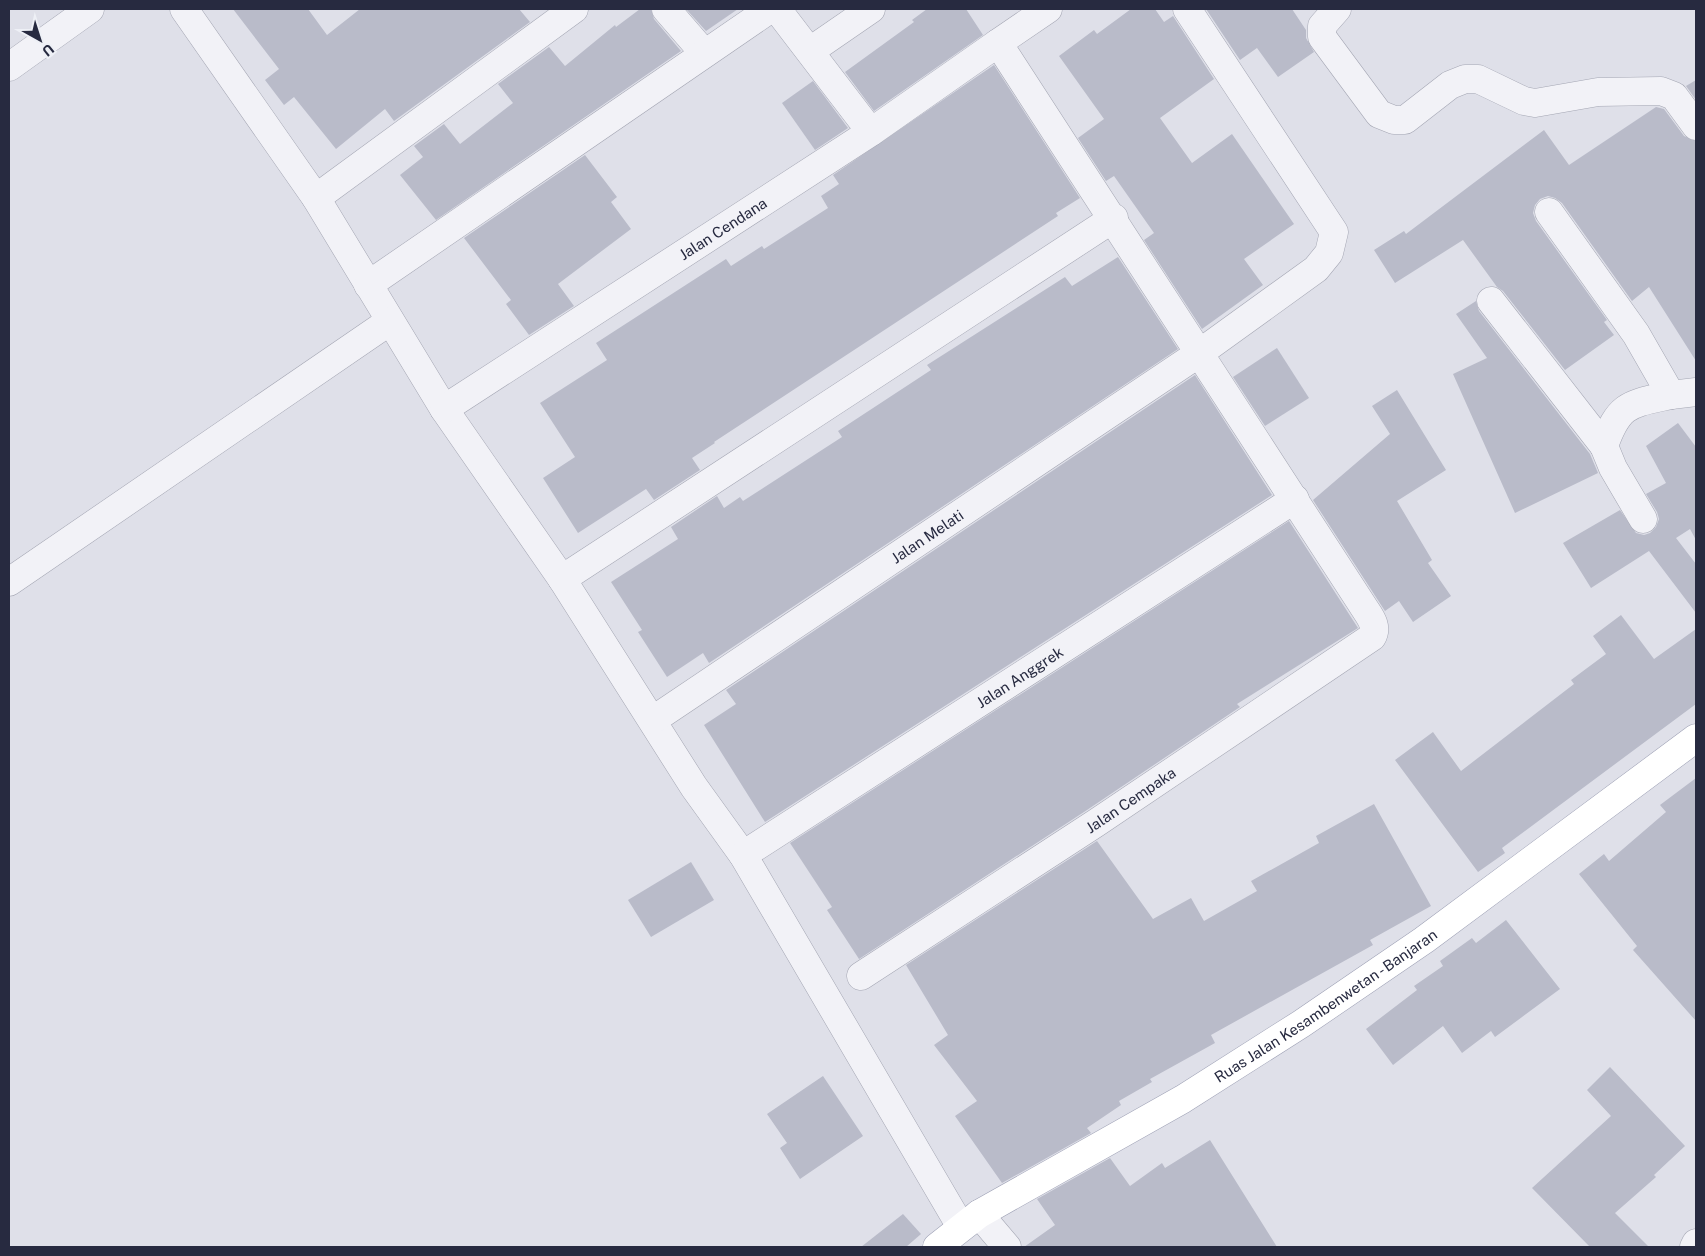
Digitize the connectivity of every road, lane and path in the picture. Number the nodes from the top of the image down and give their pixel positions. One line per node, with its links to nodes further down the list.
1 (90, 9): 14 (street)
2 (184, 9): 17 (street)
3 (574, 9): 17 (street)
4 (666, 9): 13 (street)
5 (770, 9): 13 (street)
6 (777, 9): 12 (street)
7 (872, 9): 12 (street)
8 (1048, 9): 11 (street, Jalan Cendana)
9 (1187, 9): 23 (street, Jalan Melati)
10 (1337, 9): 15 (street)
11 (998, 43): 16 (street, Jalan Cendana); 19 (street, Jalan Cempaka)
12 (810, 51): 16 (street)
13 (704, 54): 20 (street)
14 (9, 67)
15 (1696, 126)
16 (871, 132): 25 (street, Jalan Cendana)
17 (316, 198): 20 (street)
18 (1550, 212): 24 (street)
19 (1114, 218): 23 (street, Jalan Cempaka); 29 (street)
20 (368, 285): 22 (street)
21 (1491, 301): 26 (street)
22 (390, 321): 25 (street); 30 (street)
23 (1201, 352): 27 (street, Jalan Cempaka); 31 (street, Jalan Melati)
24 (1684, 393): 26 (street)
25 (444, 409): 29 (street)
26 (1604, 446): 28 (street)
27 (1296, 499): 33 (street, Jalan Anggrek); 34 (street, Jalan Cempaka)
28 (1643, 519)
29 (562, 579): 31 (street)
30 (9, 582)
31 (653, 720): 33 (street)
32 (1696, 738): 35 (main road, Ruas Jalan Kesambenwetan - Banjaran)
33 (743, 855): 35 (street)
34 (861, 976)
35 (970, 1220): 37 (main road, Ruas Jalan Kesambenwetan - Banjaran); 38 (street)
36 (1696, 1243): 39 (street)
37 (937, 1247)
38 (1007, 1247)
39 (1694, 1247)

